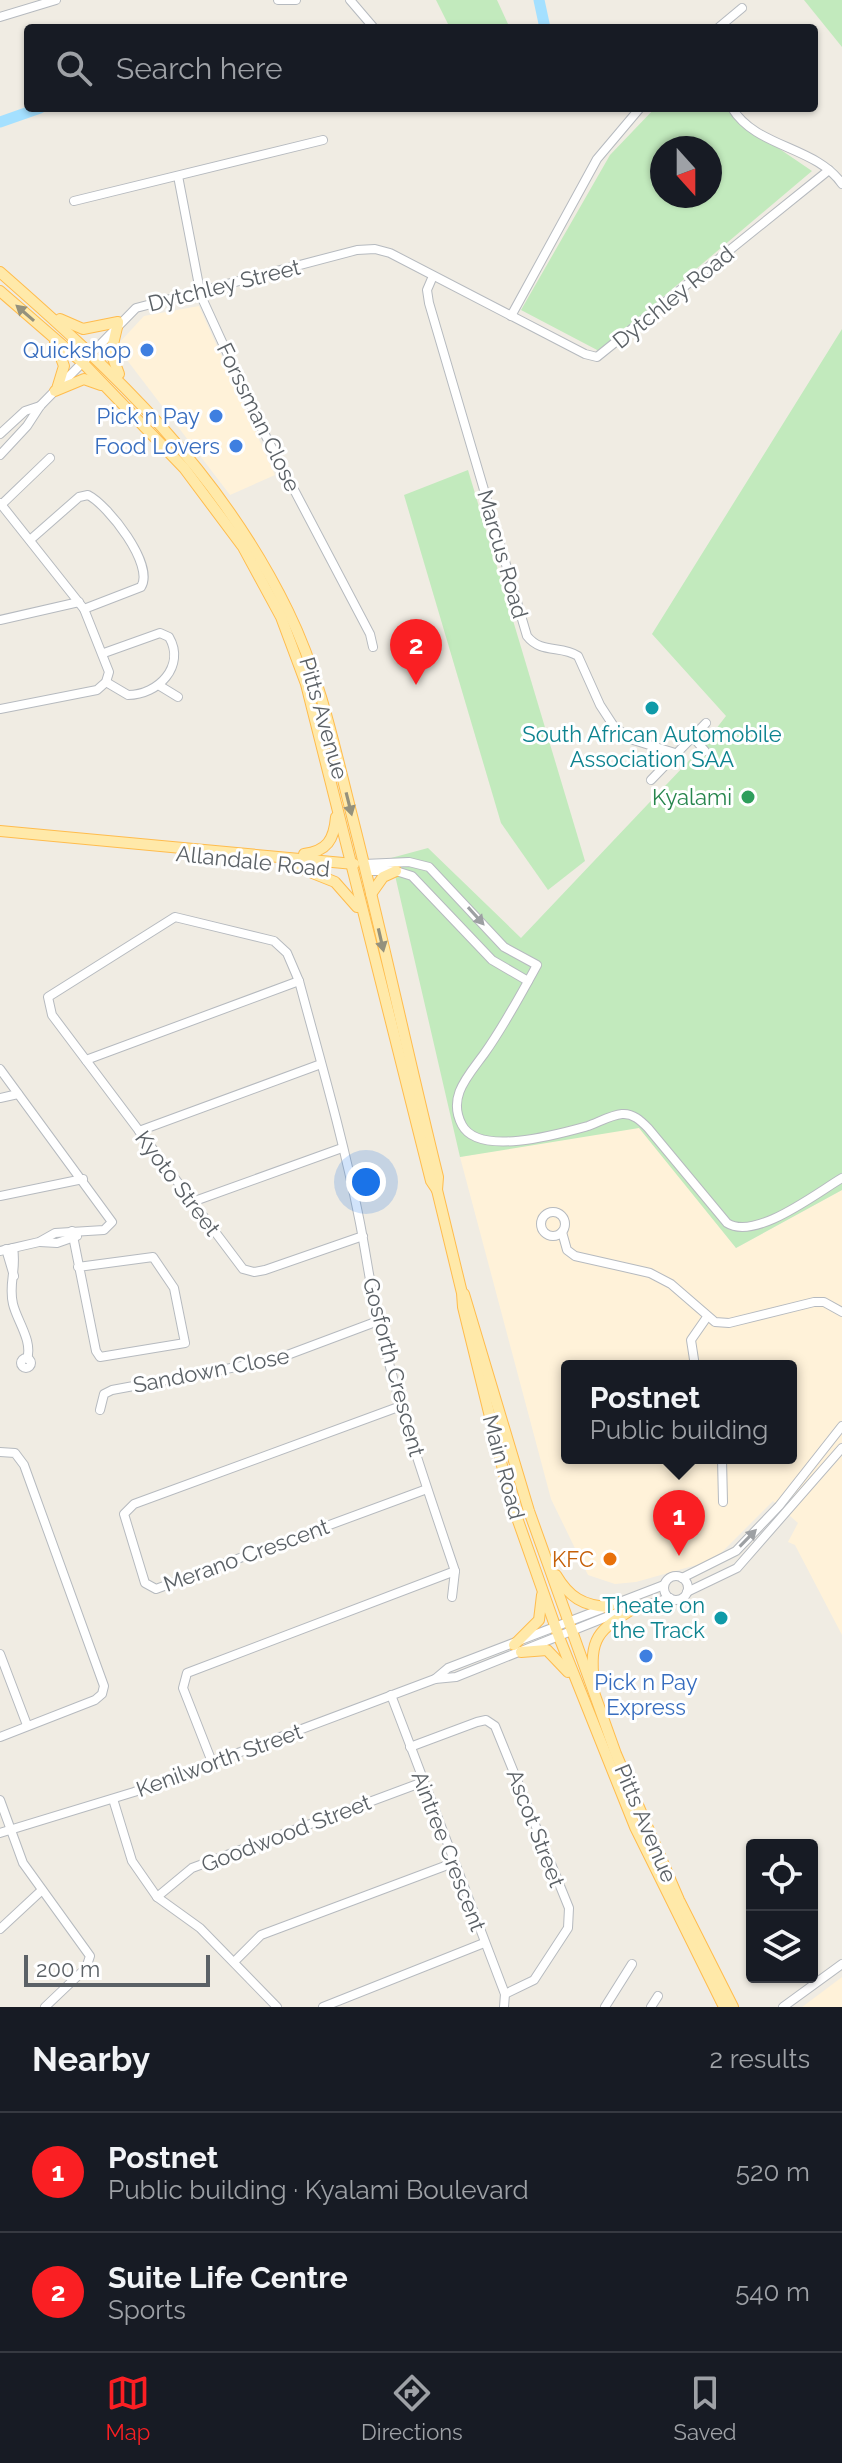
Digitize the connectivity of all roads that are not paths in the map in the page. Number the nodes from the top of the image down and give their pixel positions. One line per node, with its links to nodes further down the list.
1 (56, 0): 6 (street)
2 (278, 0): 3 (street)
3 (296, 0)
4 (350, 0): 7 (street)
5 (742, 8): 8 (street)
6 (0, 17)
7 (371, 24)
8 (723, 24)
9 (637, 112): 25 (street)
10 (736, 112): 12 (street)
11 (323, 140): 13 (street)
12 (829, 170): 14 (street); 25 (street, Dytchley Road)
13 (178, 176): 15 (street); 18 (street, Forssman Close)
14 (842, 184)
15 (74, 201)
16 (375, 249): 19 (street, Dytchley Road); 20 (street, Dytchley Street)
17 (0, 272): 24 (main road)
18 (196, 272): 20 (street, Forssman Close); 22 (street)
19 (433, 276): 25 (street, Dytchley Road); 52 (street, Marcus Road)
20 (199, 290): 22 (street, Dytchley Street); 23 (street, Forssman Close)
21 (0, 291): 27 (main road, Pitts Avenue, one-way to 21)
22 (177, 295): 23 (street); 26 (street, Dytchley Street)
23 (205, 305): 43 (street, Forssman Close)
24 (38, 306): 26 (main road); 28 (main road, Pitts Avenue)
25 (511, 316)
26 (118, 322): 28 (street, Dytchley Street); 32 (main road)
27 (51, 335): 29 (main road, Pitts Avenue); 30 (main road)
28 (92, 354): 29 (street, Dytchley Street); 32 (main road, Pitts Avenue)
29 (83, 363): 30 (street, Dytchley Street); 31 (main road, Pitts Avenue)
30 (56, 390): 31 (main road); 33 (street, Dytchley Street)
31 (110, 390): 54 (main road, Pitts Avenue)
32 (132, 392): 58 (main road, Pitts Avenue, one-way to 58)
33 (40, 406): 34 (street); 35 (street)
34 (0, 434)
35 (0, 455)
36 (50, 458): 37 (street)
37 (0, 504): 38 (street)
38 (9, 514): 39 (street); 40 (street)
39 (0, 521)
40 (30, 540): 41 (street); 41 (street)
41 (82, 606): 42 (street); 44 (street)
42 (0, 619)
43 (373, 647)
44 (104, 653): 45 (street); 46 (street)
45 (106, 682): 46 (street); 48 (street)
46 (160, 686): 47 (street)
47 (178, 697)
48 (0, 709)
49 (706, 723): 50 (street)
50 (692, 736): 51 (street); 52 (street)
51 (705, 751)
52 (675, 753): 53 (street)
53 (651, 780)
54 (337, 807): 56 (main road); 57 (main road, Pitts Avenue)
55 (0, 831): 56 (main road, Allandale Road)
56 (286, 860): 57 (main road, Allandale Road); 61 (main road)
57 (351, 867): 58 (main road, Allandale Road); 61 (main road, Pitts Avenue)
58 (365, 868): 59 (street); 60 (main road, Pitts Avenue); 63 (street, one-way to 63)
59 (396, 871): 60 (main road); 63 (street)
60 (371, 894): 71 (main road, Pitts Avenue, one-way to 71)
61 (361, 912): 71 (main road, Pitts Avenue)
62 (299, 981): 64 (street, Gosforth Crescent); 65 (street); 66 (street, Gosforth Crescent)
63 (528, 981): 73 (street)
64 (51, 993): 65 (street, Kyoto Street)
65 (86, 1060): 70 (street, Kyoto Street)
66 (321, 1064): 70 (street); 72 (street, Gosforth Crescent)
67 (0, 1069): 68 (street)
68 (18, 1094): 69 (street); 74 (street)
69 (0, 1098)
70 (139, 1131): 76 (street, Kyoto Street)
71 (426, 1144): 82 (main road, Main Road)
72 (342, 1148): 76 (street); 79 (street, Gosforth Crescent)
73 (842, 1178)
74 (83, 1179): 75 (street); 78 (street)
75 (0, 1196)
76 (192, 1202): 79 (street, Kyoto Street)
77 (562, 1232): 84 (street)
78 (72, 1235): 80 (street); 81 (street)
79 (363, 1236): 85 (street, Gosforth Crescent)
80 (7, 1249): 86 (street)
81 (78, 1267): 81 (street)
82 (462, 1293): 96 (main road, Main Road); 100 (main road, Main Road)
83 (842, 1312): 84 (street)
84 (707, 1317): 87 (street)
85 (378, 1321): 88 (street, Gosforth Crescent); 89 (street, Sandown Close)
86 (27, 1359)
87 (694, 1360)
88 (401, 1406): 94 (street, Gosforth Crescent); 94 (street, Merano Crescent)
89 (100, 1410)
90 (842, 1426): 98 (street, one-way to 90)
91 (842, 1448): 101 (street)
92 (0, 1452): 113 (street)
93 (720, 1464): 95 (street)
94 (427, 1489): 97 (street, Gosforth Crescent)
95 (723, 1502)
96 (545, 1556): 104 (main road); 106 (main road, Main Road)
97 (455, 1571): 102 (street, Gosforth Crescent); 116 (street)
98 (682, 1578): 99 (street); 101 (street)
99 (664, 1585): 103 (street); 104 (street)
100 (542, 1589): 107 (main road, Main Road); 108 (main road)
101 (687, 1592): 103 (street)
102 (452, 1597)
103 (670, 1598): 105 (street)
104 (609, 1607): 106 (street)
105 (636, 1607): 106 (street); 112 (main road)
106 (569, 1628): 107 (street, Kenilworth Street); 112 (main road, Pitts Avenue)
107 (558, 1633): 108 (street, Kenilworth Street); 110 (main road, Pitts Avenue)
108 (518, 1648): 110 (main road); 111 (street, Kenilworth Street)
109 (0, 1654): 113 (street)
110 (580, 1691): 132 (main road, Pitts Avenue)
111 (391, 1695): 115 (street, Aintree Crescent); 116 (street, Kenilworth Street)
112 (596, 1697): 132 (main road, Pitts Avenue)
113 (27, 1725): 114 (street)
114 (0, 1737)
115 (410, 1747): 117 (street, Aintree Crescent); 130 (street, Ascot Street)
116 (212, 1762): 118 (street, Kenilworth Street)
117 (423, 1782): 122 (street, Aintree Crescent); 124 (street, Goodwood Street)
118 (113, 1799): 120 (street, Kenilworth Street); 124 (street)
119 (0, 1800): 120 (street)
120 (11, 1829): 121 (street, Kenilworth Street); 123 (street)
121 (0, 1833)
122 (453, 1863): 126 (street, Aintree Crescent); 127 (street)
123 (42, 1890): 125 (street); 133 (street)
124 (157, 1897): 127 (street)
125 (0, 1929)
126 (484, 1943): 130 (street, Aintree Crescent); 135 (street)
127 (234, 1962): 134 (street)
128 (632, 1964): 137 (street)
129 (842, 1964): 139 (street)
130 (505, 1994): 136 (street, Aintree Crescent)
131 (658, 1996): 138 (street)
132 (731, 2006)
133 (45, 2007)
134 (277, 2007)
135 (323, 2007)
136 (504, 2007)
137 (606, 2007)
138 (651, 2007)
139 (783, 2007)

